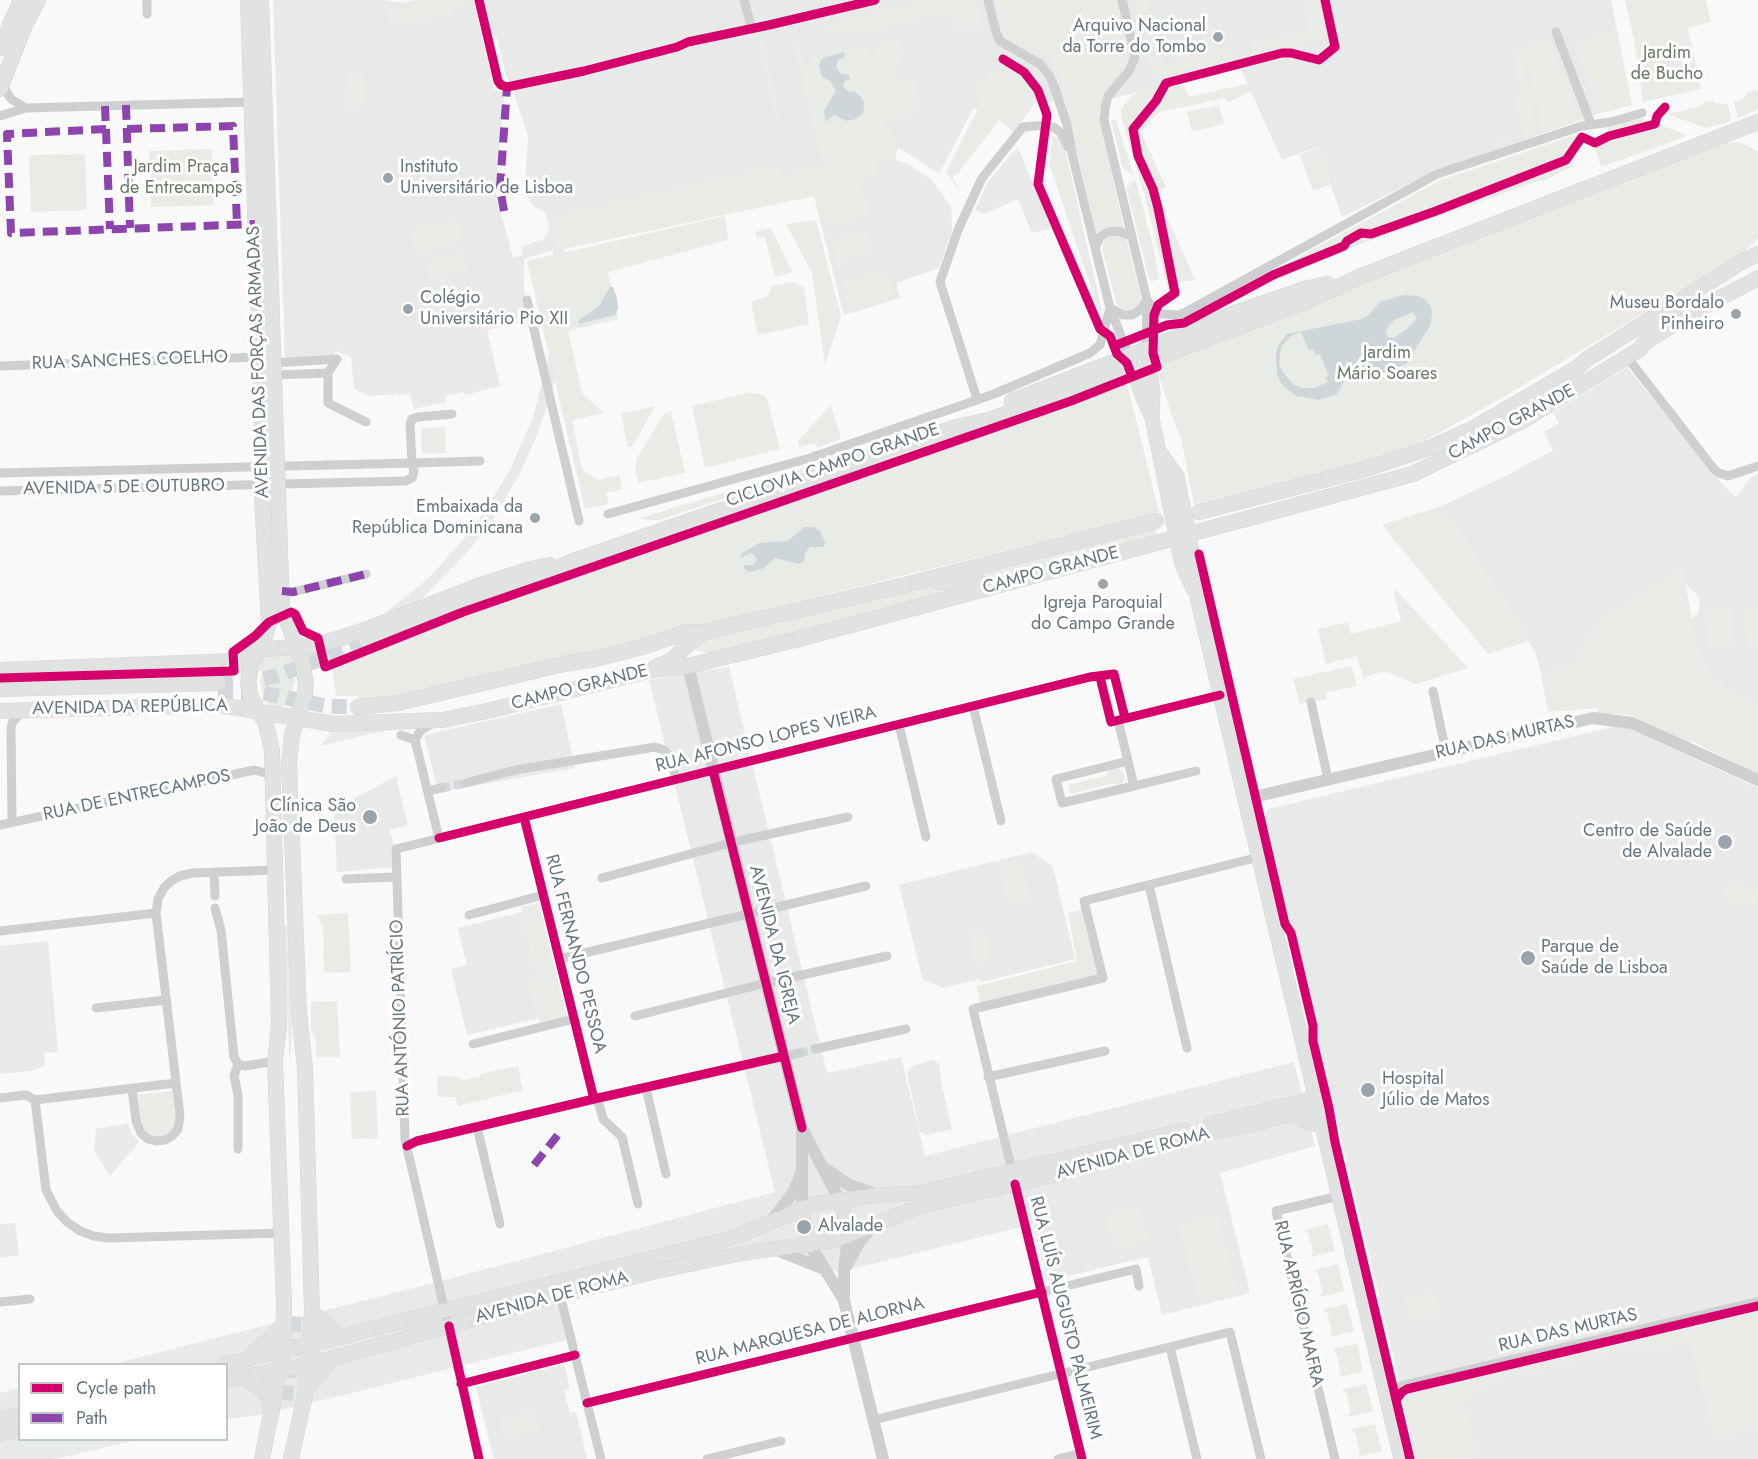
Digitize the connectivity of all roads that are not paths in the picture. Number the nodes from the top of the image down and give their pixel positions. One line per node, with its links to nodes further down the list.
1 (21, 0): 14 (main road)
2 (38, 0): 15 (main road)
3 (147, 0): 11 (street)
4 (248, 0): 16 (main road, AVENIDA DAS FORÇAS ARMADAS)
5 (261, 0): 36 (main road, AVENIDA DAS FORÇAS ARMADAS)
6 (479, 0): 12 (street)
7 (744, 0): 12 (street)
8 (875, 0): 12 (street)
9 (988, 0): 22 (street)
10 (1122, 0): 23 (street)
11 (147, 14)
12 (752, 29)
13 (1556, 32): 21 (street)
14 (0, 48)
15 (1, 86): 17 (street)
16 (251, 102): 17 (street); 36 (main road, AVENIDA DAS FORÇAS ARMADAS)
17 (26, 108): 19 (street)
18 (1642, 113): 21 (street)
19 (0, 116)
20 (1758, 122): 26 (main road)
21 (1591, 124): 29 (street)
22 (1072, 158): 24 (street); 41 (street)
23 (1131, 236): 24 (street); 29 (street)
24 (1095, 247): 30 (street)
25 (1758, 255): 38 (main road, CAMPO GRANDE)
26 (1361, 276): 32 (main road); 34 (main road)
27 (1758, 278): 31 (main road, CAMPO GRANDE)
28 (527, 300): 57 (street)
29 (1147, 300): 30 (street); 32 (street)
30 (1110, 308): 33 (street); 41 (street)
31 (1644, 342): 35 (main road, CAMPO GRANDE); 38 (main road)
32 (1146, 349): 33 (main road); 43 (main road)
33 (1129, 356): 43 (main road); 45 (main road)
34 (1161, 356)
35 (1627, 357): 50 (street); 54 (main road, CAMPO GRANDE)
36 (269, 365): 37 (street, RUA SANCHES COELHO); 40 (street); 40 (street); 49 (main road, AVENIDA DAS FORÇAS ARMADAS); 49 (main road, AVENIDA DAS FORÇAS ARMADAS)
37 (0, 366)
38 (1577, 368): 46 (main road, CAMPO GRANDE)
39 (1121, 372): 45 (main road)
40 (327, 373): 44 (street)
41 (977, 399): 56 (street)
42 (452, 414): 48 (street)
43 (1152, 418): 59 (main road)
44 (366, 422)
45 (956, 427): 60 (main road)
46 (1432, 447): 54 (main road); 55 (main road, CAMPO GRANDE)
47 (480, 461): 48 (street, AVENIDA 5 DE OUTUBRO)
48 (412, 463): 49 (street, AVENIDA 5 DE OUTUBRO); 52 (street, AVENIDA 5 DE OUTUBRO)
49 (270, 466): 51 (street, AVENIDA 5 DE OUTUBRO); 52 (main road, AVENIDA DAS FORÇAS ARMADAS)
50 (1758, 466)
51 (0, 473)
52 (270, 484): 53 (street, AVENIDA 5 DE OUTUBRO); 64 (main road, AVENIDA DAS FORÇAS ARMADAS); 69 (main road, AVENIDA DAS FORÇAS ARMADAS)
53 (0, 491)
54 (1339, 495): 59 (main road, CAMPO GRANDE)
55 (1199, 512)
56 (608, 514)
57 (579, 521)
58 (1156, 521): 62 (main road, CAMPO GRANDE)
59 (1183, 536): 63 (main road, CAMPO GRANDE); 78 (main road)
60 (573, 561): 66 (main road); 68 (main road)
61 (366, 574): 64 (street)
62 (909, 584): 63 (main road); 65 (main road, CAMPO GRANDE)
63 (1002, 584): 71 (main road, CAMPO GRANDE)
64 (282, 591): 68 (main road, AVENIDA DAS FORÇAS ARMADAS)
65 (704, 632): 67 (main road, CAMPO GRANDE); 70 (main road)
66 (367, 641)
67 (646, 646): 70 (main road); 82 (main road, CAMPO GRANDE)
68 (297, 647): 69 (main road); 86 (main road)
69 (260, 650): 73 (main road); 85 (main road)
70 (681, 651): 71 (main road); 72 (main road); 74 (main road)
71 (709, 660): 72 (main road, CAMPO GRANDE)
72 (688, 666): 74 (main road, CAMPO GRANDE); 94 (street, AVENIDA DA IGREJA)
73 (2, 670)
74 (652, 670): 88 (main road, CAMPO GRANDE)
75 (1100, 677): 81 (street, RUA AFONSO LOPES VIEIRA); 87 (street); 87 (street)
76 (0, 689): 79 (main road)
77 (1432, 690): 92 (street)
78 (1220, 695): 87 (street); 104 (main road)
79 (0, 698)
80 (1311, 702): 97 (street)
81 (973, 706): 89 (street, RUA AFONSO LOPES VIEIRA); 107 (street)
82 (358, 707)
83 (28, 710): 84 (main road, AVENIDA DA REPÚBLICA); 85 (main road, AVENIDA DA REPÚBLICA); 108 (street)
84 (0, 711)
85 (260, 712): 86 (main road); 96 (main road)
86 (297, 719): 88 (main road, CAMPO GRANDE); 124 (main road)
87 (1121, 719): 93 (street)
88 (442, 720): 91 (street)
89 (899, 724): 94 (street, RUA AFONSO LOPES VIEIRA); 110 (street)
90 (401, 735): 91 (street)
91 (415, 740): 103 (street)
92 (1446, 752): 97 (street, RUA DAS MURTAS); 99 (street, RUA DAS MURTAS)
93 (1128, 761): 101 (street); 101 (street)
94 (713, 770): 98 (street, RUA AFONSO LOPES VIEIRA); 112 (street, AVENIDA DA IGREJA)
95 (1196, 771): 101 (street)
96 (273, 775): 108 (street, RUA DE ENTRECAMPOS); 115 (main road)
97 (1328, 779): 104 (street, RUA DAS MURTAS)
98 (676, 780): 100 (street); 105 (street, RUA AFONSO LOPES VIEIRA)
99 (1758, 780)
100 (466, 783)
101 (1134, 786)
102 (441, 788): 103 (street)
103 (428, 791): 111 (street)
104 (1245, 799): 114 (main road)
105 (524, 817): 111 (street, RUA AFONSO LOPES VIEIRA); 122 (street, RUA FERNANDO PESSOA)
106 (848, 817): 112 (street)
107 (1000, 821)
108 (12, 822): 109 (street, RUA DE ENTRECAMPOS)
109 (0, 825)
110 (926, 837)
111 (440, 838): 113 (street, RUA AFONSO LOPES VIEIRA)
112 (731, 843): 118 (street); 127 (street, AVENIDA DA IGREJA)
113 (396, 849): 117 (street, RUA ANTÓNIO PATRÍCIO)
114 (1259, 857): 120 (street); 156 (main road)
115 (275, 870): 116 (street); 124 (main road); 137 (main road)
116 (214, 872): 123 (street); 126 (street)
117 (396, 877): 119 (street); 161 (street, RUA ANTÓNIO PATRÍCIO)
118 (602, 878)
119 (346, 879)
120 (1149, 885): 140 (street); 149 (street, RUA LUÍS AUGUSTO PALMEIRIM)
121 (866, 886): 127 (street)
122 (543, 895): 128 (street); 131 (street, RUA FERNANDO PESSOA)
123 (215, 896)
124 (294, 901): 189 (main road)
125 (215, 908): 147 (street)
126 (156, 913): 129 (street); 133 (street)
127 (749, 913): 131 (street); 132 (street, AVENIDA DA IGREJA)
128 (469, 915)
129 (0, 931)
130 (887, 956): 132 (street)
131 (559, 959): 136 (street, RUA FERNANDO PESSOA)
132 (766, 983): 135 (street); 144 (street, AVENIDA DA IGREJA)
133 (166, 1000): 134 (street); 150 (street)
134 (96, 1008)
135 (635, 1016)
136 (574, 1019): 139 (street); 154 (street, RUA FERNANDO PESSOA)
137 (279, 1025): 146 (main road); 189 (main road)
138 (906, 1029): 141 (street)
139 (472, 1044)
140 (1187, 1048)
141 (815, 1049)
142 (1106, 1051): 149 (street)
143 (799, 1053): 144 (street)
144 (784, 1056): 145 (street); 160 (street, AVENIDA DA IGREJA)
145 (768, 1060)
146 (275, 1061): 147 (street); 175 (main road)
147 (238, 1064): 162 (street)
148 (751, 1064): 152 (street)
149 (988, 1077): 166 (street, RUA LUÍS AUGUSTO PALMEIRIM)
150 (176, 1083): 151 (street); 151 (street)
151 (132, 1088): 155 (street)
152 (646, 1088): 154 (street); 165 (street)
153 (0, 1098): 155 (street)
154 (594, 1099): 158 (street); 170 (street, RUA FERNANDO PESSOA)
155 (35, 1100): 175 (street)
156 (1316, 1102): 157 (main road, AVENIDA DE ROMA); 159 (main road); 166 (main road, AVENIDA DE ROMA)
157 (1290, 1115): 159 (main road); 166 (main road, AVENIDA DE ROMA)
158 (477, 1127): 161 (street); 172 (street)
159 (1322, 1127): 168 (main road)
160 (802, 1128): 163 (street, AVENIDA DA IGREJA); 164 (street, AVENIDA DA IGREJA)
161 (406, 1146): 188 (street, RUA ANTÓNIO PATRÍCIO)
162 (238, 1149)
163 (819, 1163): 167 (street); 169 (street, AVENIDA DA IGREJA)
164 (803, 1167): 171 (street, AVENIDA DA IGREJA); 173 (street)
165 (666, 1174)
166 (1014, 1177): 167 (main road, AVENIDA DE ROMA); 174 (main road, AVENIDA DE ROMA); 183 (street, RUA LUÍS AUGUSTO PALMEIRIM)
167 (878, 1195): 169 (main road, AVENIDA DE ROMA)
168 (1339, 1196): 206 (main road); 228 (street, RUA APRÍGIO MAFRA)
169 (839, 1199): 171 (main road, AVENIDA DE ROMA); 176 (main road)
170 (638, 1204)
171 (802, 1208): 173 (main road, AVENIDA DE ROMA); 177 (main road)
172 (500, 1224)
173 (769, 1224): 182 (main road, AVENIDA DE ROMA)
174 (872, 1227): 176 (main road, AVENIDA DE ROMA); 180 (street)
175 (282, 1233): 189 (main road)
176 (848, 1236): 177 (main road, AVENIDA DE ROMA); 180 (street)
177 (810, 1245): 178 (main road, AVENIDA DE ROMA); 179 (street)
178 (774, 1249): 179 (street); 182 (main road, AVENIDA DE ROMA)
179 (824, 1269): 185 (street)
180 (844, 1271): 185 (street)
181 (1140, 1286): 183 (street, RUA MARQUESA DE ALORNA)
182 (559, 1289): 188 (main road, AVENIDA DE ROMA); 190 (main road, AVENIDA DE ROMA); 196 (street)
183 (1042, 1292): 192 (street, RUA MARQUESA DE ALORNA); 202 (street, RUA LUÍS AUGUSTO PALMEIRIM)
184 (30, 1299): 186 (street)
185 (844, 1301): 192 (street)
186 (0, 1302)
187 (1758, 1303): 206 (street, RUA DAS MURTAS)
188 (446, 1311): 190 (street, RUA ANTÓNIO PATRÍCIO); 191 (main road, AVENIDA DE ROMA)
189 (298, 1315): 191 (main road); 193 (main road); 195 (main road); 197 (main road)
190 (449, 1326): 198 (main road, AVENIDA DE ROMA); 205 (street, RUA ANTÓNIO PATRÍCIO)
191 (340, 1337): 193 (main road, AVENIDA DE ROMA)
192 (853, 1337): 208 (street, RUA MARQUESA DE ALORNA); 212 (street)
193 (311, 1345): 195 (main road, AVENIDA DE ROMA); 200 (main road)
194 (1170, 1347): 202 (street); 226 (street); 227 (street)
195 (283, 1351): 197 (main road, AVENIDA DE ROMA); 201 (main road)
196 (575, 1355): 205 (street); 208 (street)
197 (247, 1359): 199 (main road, AVENIDA DE ROMA)
198 (331, 1359): 200 (main road, AVENIDA DE ROMA); 207 (main road)
199 (228, 1364)
200 (309, 1365): 201 (main road, AVENIDA DE ROMA); 207 (main road)
201 (280, 1369): 203 (main road, AVENIDA DE ROMA); 209 (main road)
202 (1061, 1374): 212 (street); 216 (street, RUA LUÍS AUGUSTO PALMEIRIM)
203 (243, 1377): 204 (main road, AVENIDA DE ROMA); 209 (main road)
204 (228, 1380)
205 (461, 1384): 221 (street, RUA ANTÓNIO PATRÍCIO)
206 (1385, 1391): 229 (main road)
207 (295, 1397): 218 (main road); 219 (main road); 220 (main road)
208 (587, 1403): 222 (street)
209 (272, 1411): 217 (main road)
210 (18, 1416): 211 (main road)
211 (0, 1420)
212 (873, 1420): 224 (street)
213 (18, 1430): 214 (main road)
214 (0, 1434)
215 (781, 1441): 223 (street)
216 (1081, 1456): 225 (street)
217 (262, 1459)
218 (272, 1459)
219 (281, 1459)
220 (291, 1459)
221 (479, 1459)
222 (601, 1459)
223 (708, 1459)
224 (883, 1459)
225 (1058, 1459)
226 (1197, 1459)
227 (1261, 1459)
228 (1335, 1459)
229 (1401, 1459)

